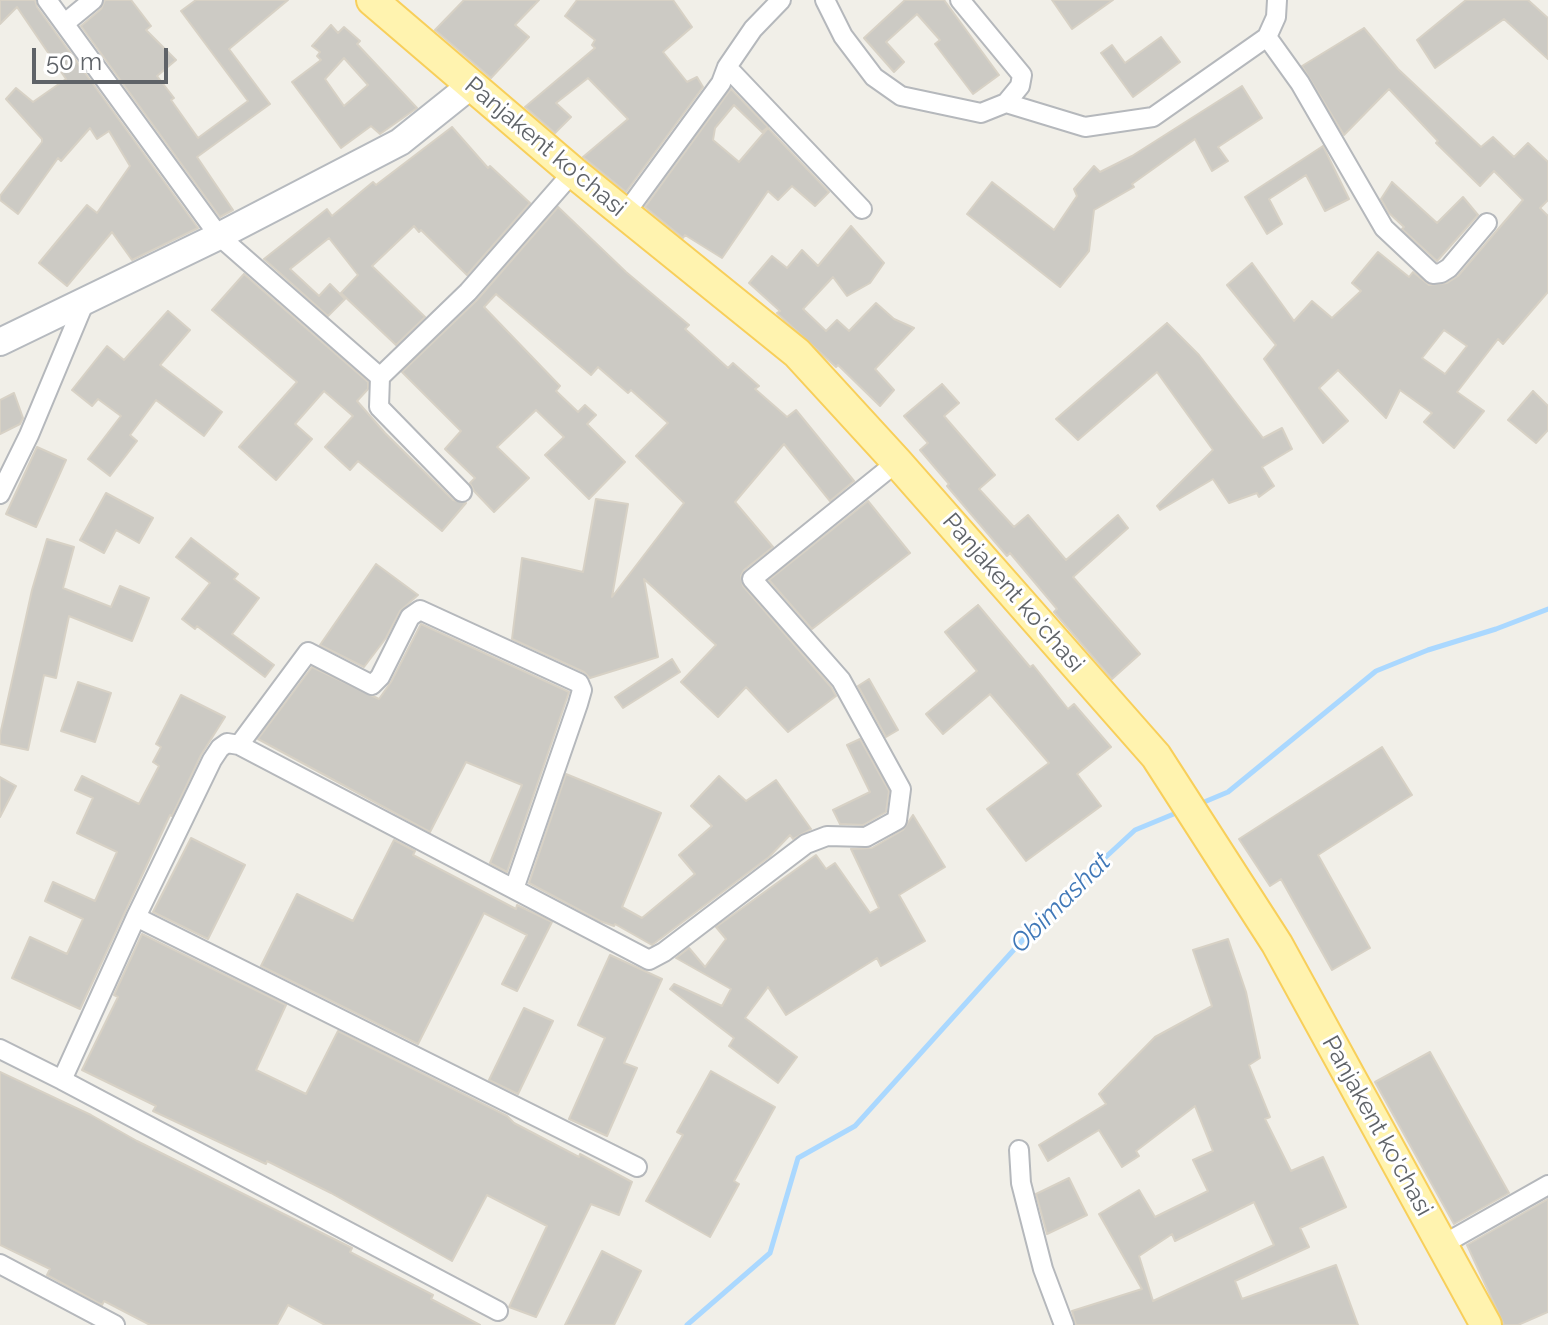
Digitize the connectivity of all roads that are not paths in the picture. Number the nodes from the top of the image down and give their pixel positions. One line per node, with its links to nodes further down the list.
1 (47, 0): 8 (street)
2 (93, 0): 8 (street)
3 (372, 0): 11 (main road, Panjakent ko'chasi)
4 (781, 0): 10 (street)
5 (825, 0): 12 (street)
6 (960, 0): 12 (street)
7 (1277, 0): 9 (street)
8 (65, 23): 17 (street)
9 (1267, 37): 12 (street); 16 (street)
10 (727, 67): 14 (street); 15 (street)
11 (470, 86): 13 (main road, Panjakent ko'chasi); 17 (main road)
12 (1006, 103)
13 (573, 172): 15 (main road, Panjakent ko'chasi); 20 (street)
14 (862, 209)
15 (625, 214): 21 (main road, Panjakent ko'chasi)
16 (1487, 223)
17 (219, 236): 18 (main road); 20 (street)
18 (85, 301): 19 (main road); 23 (street)
19 (1, 339)
20 (380, 377): 22 (street)
21 (897, 462): 25 (street); 32 (main road, Panjakent ko'chasi)
22 (462, 492)
23 (0, 494)
24 (239, 745): 25 (street); 25 (street); 26 (street)
25 (514, 889)
26 (136, 917): 28 (street); 30 (street)
27 (0, 1049): 28 (street)
28 (62, 1080): 34 (street)
29 (1019, 1150): 36 (street)
30 (637, 1167)
31 (1548, 1185): 32 (street)
32 (1442, 1245): 37 (main road, Panjakent ko'chasi)
33 (0, 1264): 35 (street)
34 (498, 1311)
35 (115, 1325)
36 (1064, 1325)
37 (1486, 1325)

